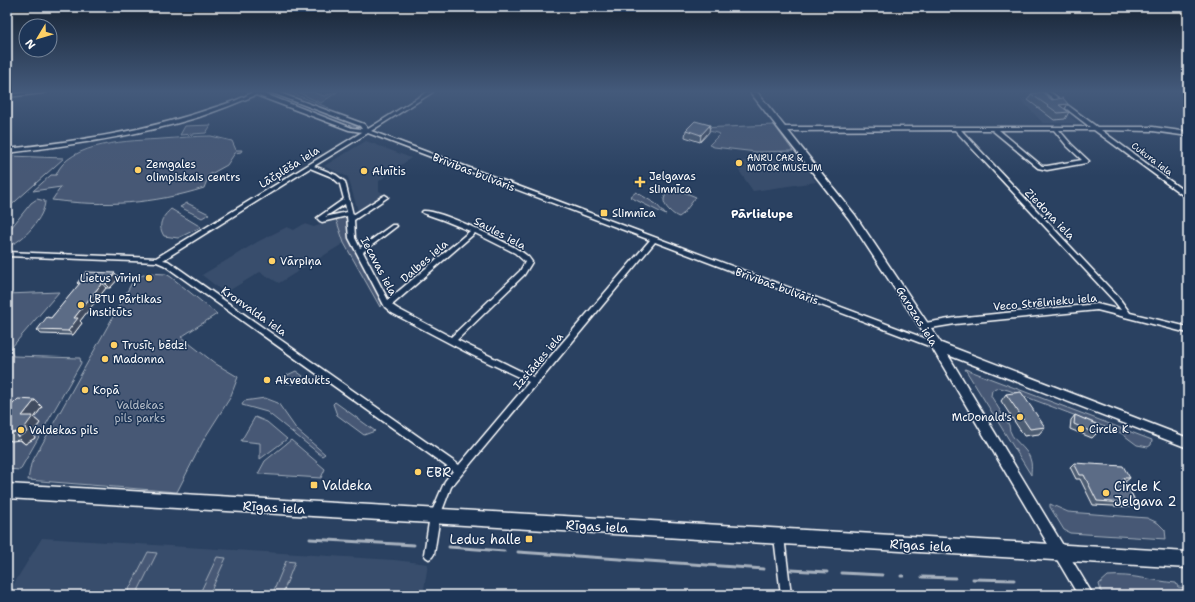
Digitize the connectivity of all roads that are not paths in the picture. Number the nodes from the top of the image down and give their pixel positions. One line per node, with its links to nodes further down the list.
1 (177, 120): 14 (street)
2 (328, 120): 12 (street, Brīvības bulvāris)
3 (349, 120): 12 (street, Brīvības bulvāris)
4 (385, 120): 12 (street, Lāčplēša iela)
5 (777, 120): 11 (main road, Garozas iela)
6 (1084, 120): 10 (street, Cukura iela)
7 (956, 128): 8 (street); 11 (street); 28 (street, Ziedoņa iela)
8 (992, 128): 9 (street); 9 (street)
9 (1055, 128): 10 (street)
10 (1095, 128): 13 (street); 17 (street, Cukura iela)
11 (784, 129): 29 (main road, Garozas iela)
12 (367, 131): 15 (street, Lāčplēša iela); 23 (street, Brīvības bulvāris)
13 (1188, 134)
14 (7, 151)
15 (309, 166): 18 (street, Iecavas iela); 26 (street, Lāčplēša iela)
16 (385, 197): 20 (street)
17 (1188, 197)
18 (347, 200): 20 (street, Iecavas iela); 20 (street)
19 (425, 212): 22 (street, Saules iela)
20 (351, 216): 24 (street, Iecavas iela)
21 (394, 226): 24 (street)
22 (474, 231): 27 (street, Dalbes iela); 31 (street, Saules iela)
23 (653, 240): 32 (street, Brīvības bulvāris); 33 (street, Izstādes iela)
24 (359, 252): 27 (street, Iecavas iela)
25 (7, 254): 26 (street, Kronvalda iela)
26 (157, 260): 35 (street, Kronvalda iela)
27 (387, 305): 31 (street, Iecavas iela)
28 (1128, 315): 29 (street, Veco Strēlnieku iela); 30 (street, Veco Strēlnieku iela)
29 (925, 326): 32 (main road, Garozas iela)
30 (1188, 330)
31 (452, 340): 33 (street, Iecavas iela)
32 (937, 346): 34 (main road, Brīvības bulvāris); 39 (main road, Garozas iela)
33 (535, 382): 35 (street, Izstādes iela)
34 (1188, 443)
35 (459, 470): 37 (street, Izstādes iela)
36 (9, 494): 37 (main road, Rīgas iela)
37 (435, 516): 38 (main road, Rīgas iela); 40 (street, Izstādes iela)
38 (779, 537): 39 (main road, Rīgas iela); 42 (street)
39 (1061, 553): 41 (main road, Rīgas iela); 43 (main road, Garozas iela)
40 (429, 554)
41 (1188, 560)
42 (786, 595)
43 (1086, 595)

